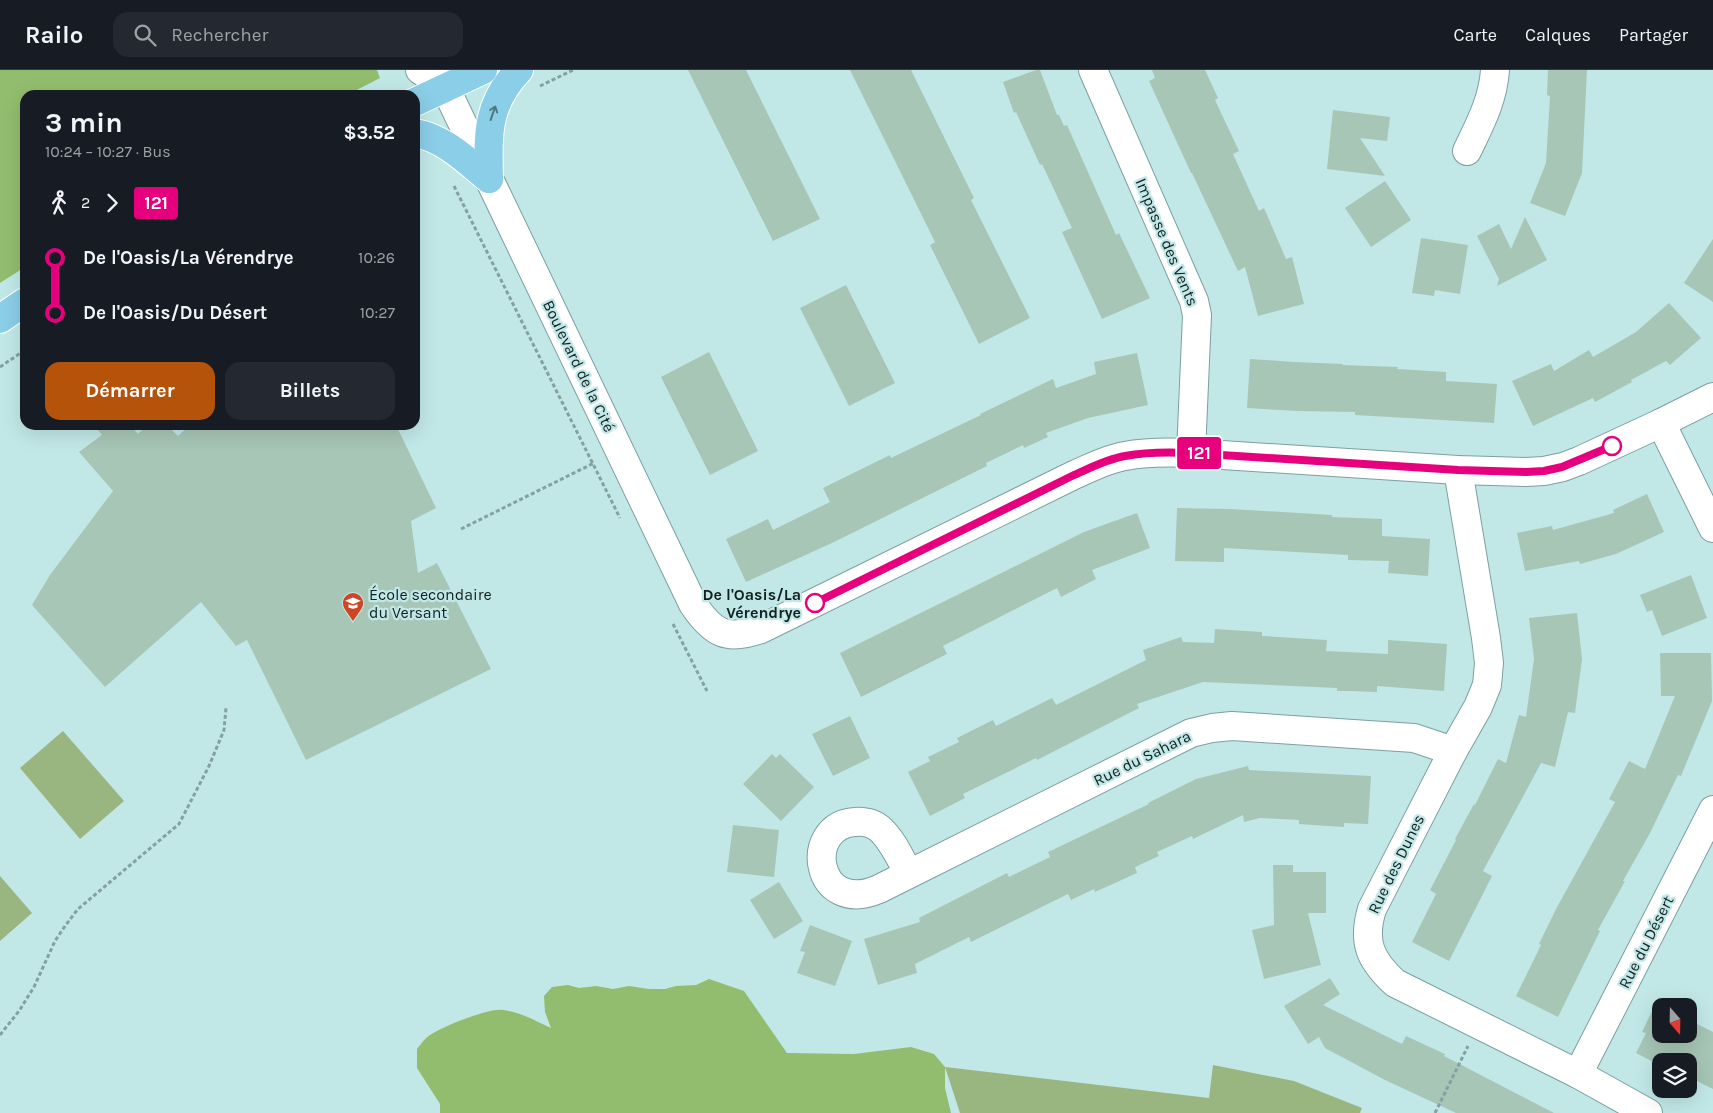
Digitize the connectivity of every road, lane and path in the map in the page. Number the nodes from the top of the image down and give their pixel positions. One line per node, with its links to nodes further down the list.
1 (420, 70): 6 (street)
2 (483, 70): 6 (main road)
3 (519, 70): 10 (main road, one-way to 3)
4 (1093, 70): 19 (street, Impasse des Vents)
5 (1494, 70): 9 (street)
6 (445, 79): 7 (main road); 10 (street, Boulevard de la Cité)
7 (420, 98)
8 (420, 135): 10 (main road)
9 (1467, 151)
10 (489, 179): 18 (street, Boulevard de la Cité)
11 (452, 181): 20 (path)
12 (20, 305): 13 (main road)
13 (0, 319)
14 (20, 353): 15 (path)
15 (0, 367)
16 (1713, 397): 17 (street)
17 (1661, 423): 21 (street); 23 (street)
18 (620, 450): 19 (street, Boulevard de la Cité); 20 (path)
19 (1190, 453): 21 (street)
20 (593, 463): 22 (path); 24 (path)
21 (1458, 470): 28 (street, Rue des Dunes)
22 (624, 524)
23 (1713, 528)
24 (461, 529)
25 (671, 620): 26 (path)
26 (707, 691)
27 (226, 708): 33 (path)
28 (1453, 751): 31 (street, Rue du Sahara); 32 (street, Rue des Dunes)
29 (1713, 810): 30 (street, Rue du Désert)
30 (1704, 854): 34 (street, Rue du Désert)
31 (909, 874)
32 (1479, 1024): 34 (street, Rue des Dunes); 35 (path)
33 (0, 1035)
34 (1578, 1074): 36 (street, Rue des Dunes)
35 (1435, 1113)
36 (1648, 1113)

